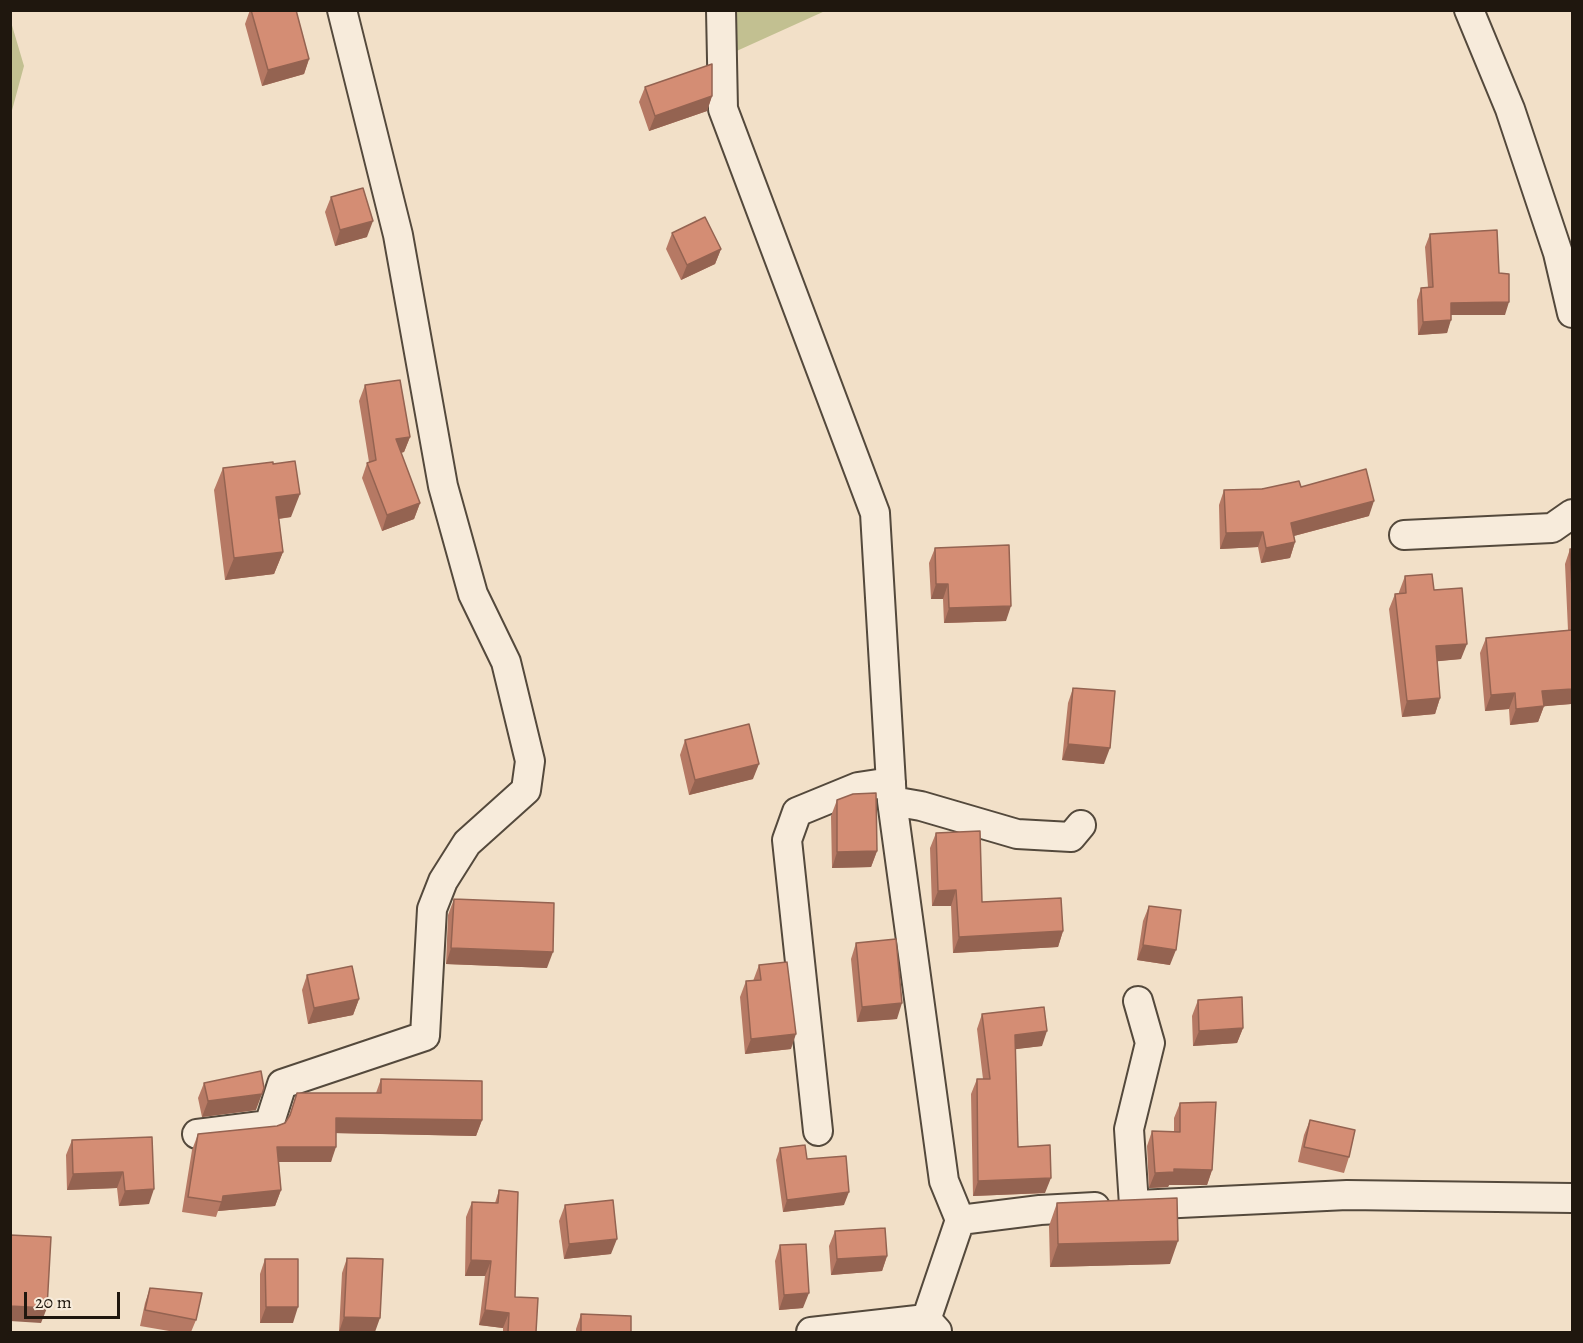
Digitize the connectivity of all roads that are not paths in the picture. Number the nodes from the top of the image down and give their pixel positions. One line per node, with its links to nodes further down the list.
1 (342, 10): 11 (street)
2 (721, 10): 7 (street)
3 (1469, 10): 4 (street)
4 (1572, 313)
5 (1572, 514): 6 (street)
6 (1404, 535)
7 (891, 791): 8 (street); 10 (street); 14 (street)
8 (1081, 825)
9 (1138, 1001): 13 (street)
10 (818, 1131)
11 (197, 1134)
12 (1572, 1198): 13 (street)
13 (1134, 1205): 14 (street)
14 (960, 1220): 15 (street)
15 (929, 1328): 16 (street)
16 (811, 1332)

